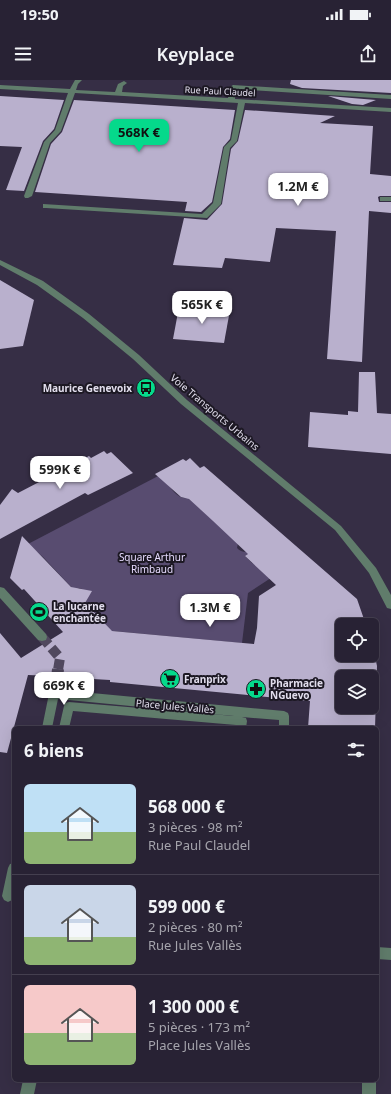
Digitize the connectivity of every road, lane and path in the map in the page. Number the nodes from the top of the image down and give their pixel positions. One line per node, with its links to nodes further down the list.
1 (79, 80): 4 (street)
2 (124, 83): 5 (street)
3 (0, 87): 4 (street, Rue Paul Claudel)
4 (72, 91): 5 (street, Rue Paul Claudel); 10 (street)
5 (118, 94): 7 (street, Rue Paul Claudel)
6 (391, 96): 7 (street)
7 (231, 101): 8 (street, Rue Paul Claudel)
8 (242, 101): 9 (street, Rue Paul Claudel); 11 (street)
9 (391, 110)
10 (28, 196)
11 (46, 206)
12 (0, 262): 14 (street, Voie Transports Urbains)
13 (0, 591): 15 (street)
14 (391, 605)
15 (42, 637)
16 (57, 679): 17 (street)
17 (55, 694): 18 (street); 21 (street, Place Jules Vallès)
18 (47, 726)
19 (64, 726): 20 (street, Place Jules Vallès)
20 (241, 726)
21 (284, 726)
22 (12, 876): 23 (street)
23 (7, 897)
24 (379, 953): 25 (street)
25 (391, 954)
26 (30, 1082): 28 (street)
27 (369, 1082): 29 (street)
28 (27, 1094)
29 (369, 1094)

